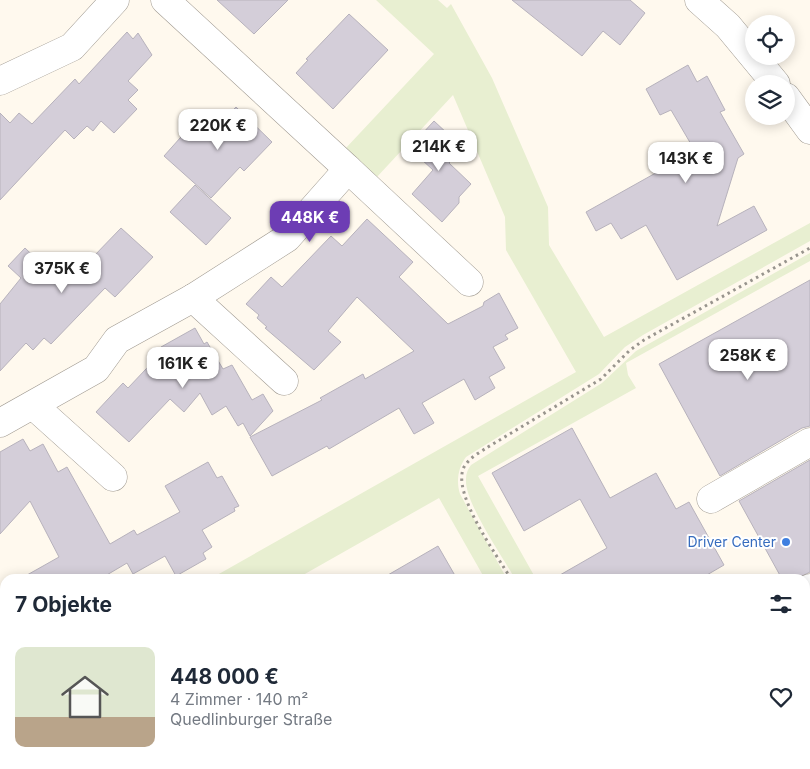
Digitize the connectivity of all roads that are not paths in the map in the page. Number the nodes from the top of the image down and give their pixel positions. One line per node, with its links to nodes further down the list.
1 (115, 0): 5 (street)
2 (165, 0): 8 (street)
3 (700, 0): 4 (street)
4 (769, 75)
5 (0, 81)
6 (795, 109): 7 (street)
7 (810, 130)
8 (348, 169): 9 (street); 10 (street)
9 (469, 282)
10 (193, 298): 11 (street); 12 (street)
11 (284, 381)
12 (34, 406): 13 (street); 15 (street)
13 (0, 423)
14 (810, 442): 16 (street)
15 (113, 477)
16 (711, 499)

